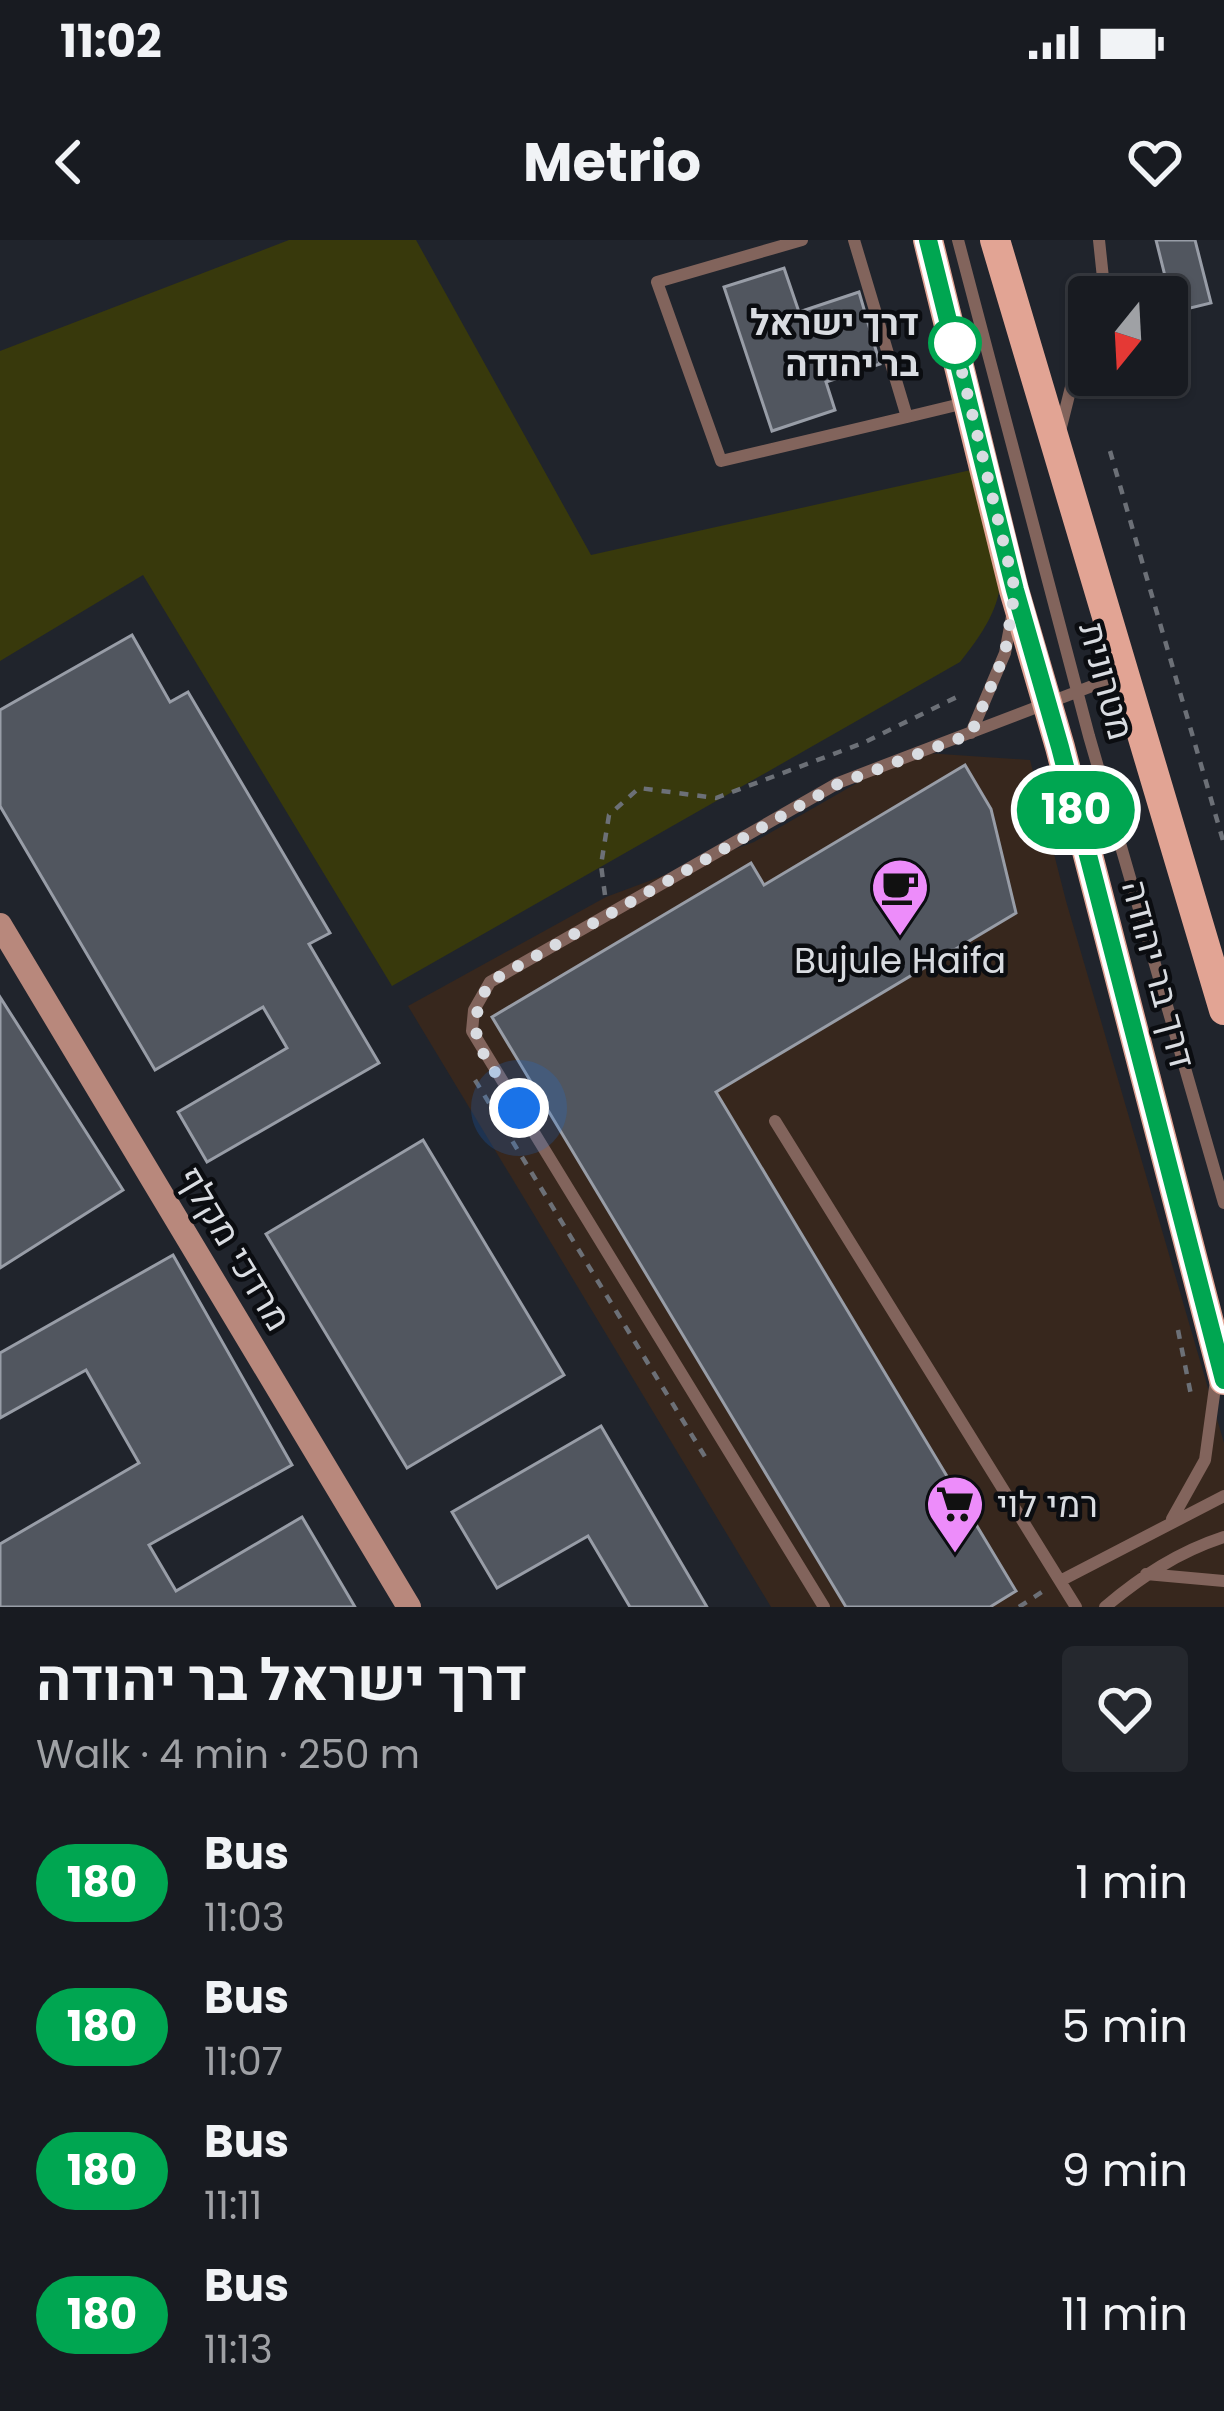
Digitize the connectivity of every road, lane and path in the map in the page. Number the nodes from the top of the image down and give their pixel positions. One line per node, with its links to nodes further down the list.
1 (802, 240): 10 (lane)
2 (854, 240): 10 (lane)
3 (928, 240): 9 (main road, דרך בר יהודה)
4 (958, 240): 16 (lane, מטרונית)
5 (995, 240): 12 (main road, דרך בר יהודה)
6 (1099, 240): 7 (lane)
7 (1103, 276)
8 (1070, 396): 12 (lane)
9 (968, 403): 10 (lane); 13 (main road, דרך בר יהודה)
10 (907, 417)
11 (1110, 452): 19 (path)
12 (1058, 458): 14 (main road, דרך בר יהודה)
13 (1015, 590): 17 (main road, דרך בר יהודה); 18 (lane)
14 (1122, 674): 16 (lane); 22 (main road, דרך בר יהודה)
15 (973, 682): 20 (path)
16 (1078, 689): 17 (lane); 25 (lane, מטרונית)
17 (1046, 701): 18 (lane); 26 (main road, דרך בר יהודה)
18 (971, 734): 35 (lane)
19 (1224, 844)
20 (606, 897)
21 (0, 925): 34 (street, מרדכי מקלף)
22 (1224, 1010)
23 (465, 1063): 27 (path)
24 (775, 1121): 32 (lane)
25 (1224, 1203)
26 (1220, 1364): 29 (lane)
27 (710, 1466)
28 (1224, 1496): 29 (lane)
29 (1172, 1520): 32 (lane)
30 (1224, 1537): 31 (lane)
31 (1145, 1574): 33 (lane); 38 (lane)
32 (1060, 1581): 36 (path); 37 (lane)
33 (1224, 1581)
34 (409, 1607)
35 (824, 1607)
36 (1019, 1607)
37 (1076, 1607)
38 (1105, 1607)

